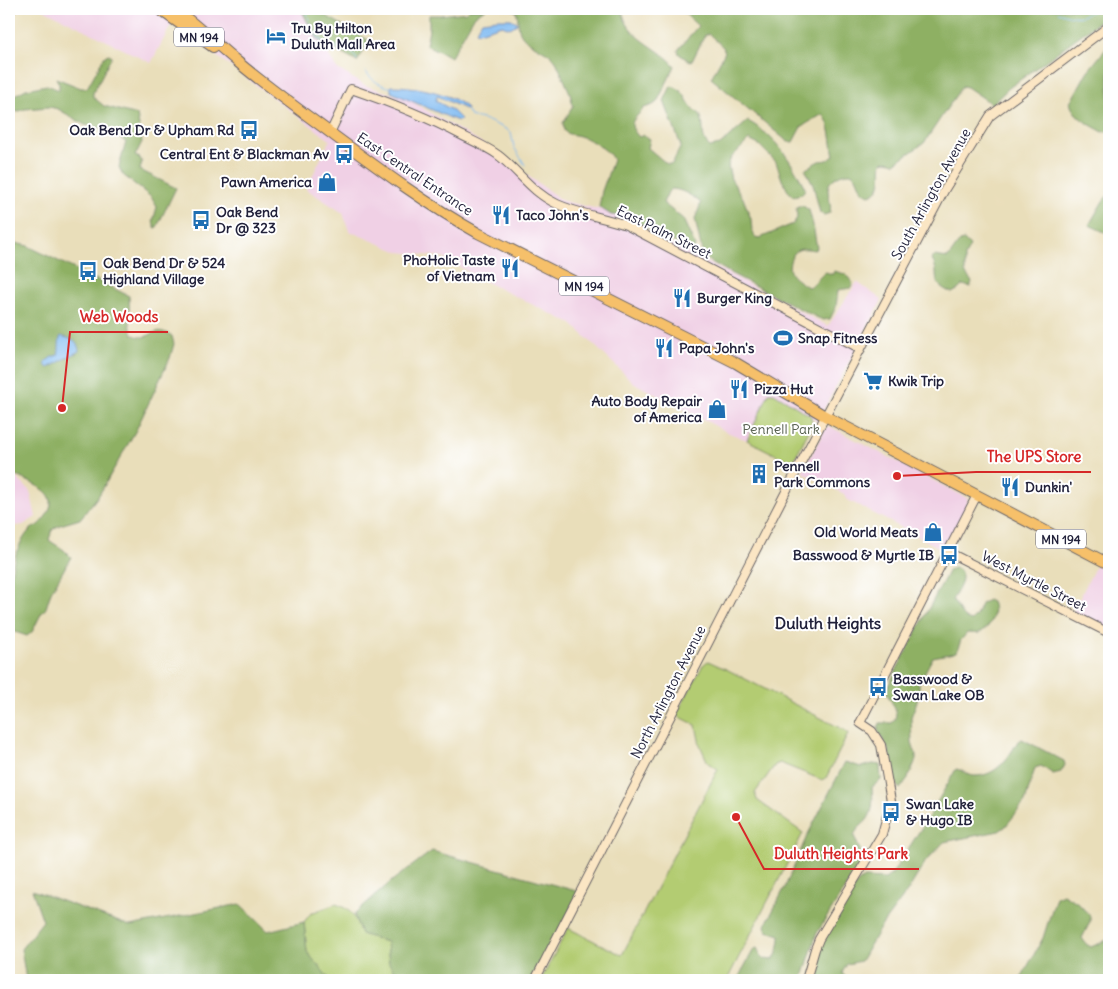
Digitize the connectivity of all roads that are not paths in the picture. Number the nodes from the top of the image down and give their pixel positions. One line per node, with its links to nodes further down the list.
1 (12, 9): 4 (street)
2 (159, 9): 6 (highway, East Central Entrance / MN 194)
3 (175, 9): 6 (highway, East Central Entrance / MN 194)
4 (9, 10)
5 (1109, 26): 8 (street, South Arlington Avenue)
6 (239, 64): 7 (highway, East Central Entrance / MN 194)
7 (330, 132): 8 (street, East Palm Street); 9 (highway, East Central Entrance / MN 194)
8 (860, 349): 9 (street, South Arlington Avenue)
9 (825, 416): 10 (highway, MN 194); 14 (street, North Arlington Avenue)
10 (977, 495): 11 (street); 12 (highway, MN 194)
11 (948, 552): 13 (street, West Myrtle Street); 15 (street)
12 (1109, 564)
13 (1109, 633)
14 (535, 980)
15 (806, 980)

